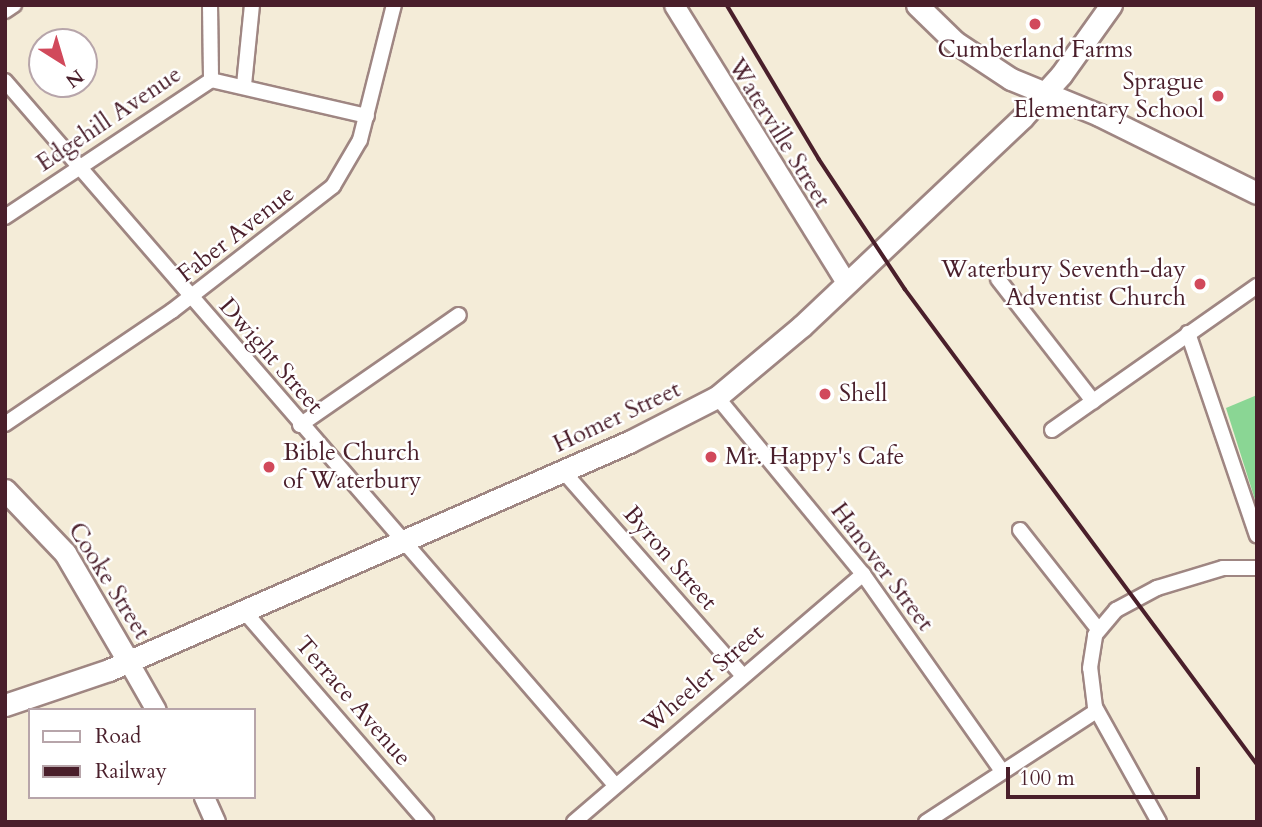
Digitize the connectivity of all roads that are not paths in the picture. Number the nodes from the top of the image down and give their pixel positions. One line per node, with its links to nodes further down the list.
1 (13, 5): 8 (street)
2 (210, 5): 9 (street)
3 (252, 5): 11 (street)
4 (394, 5): 13 (street, Faber Avenue)
5 (674, 5): 18 (street, Waterville Street)
6 (917, 5): 12 (main road)
7 (1111, 5): 12 (main road, Homer Street)
8 (5, 11)
9 (211, 79): 11 (street, Edgehill Avenue); 14 (street, Edgehill Avenue)
10 (5, 81): 14 (street, Dwight Street)
11 (244, 85): 13 (street, Edgehill Avenue)
12 (1045, 93): 15 (main road); 18 (main road, Homer Street)
13 (367, 116): 20 (street, Faber Avenue)
14 (79, 166): 16 (street, Edgehill Avenue); 20 (street, Dwight Street)
15 (1257, 193)
16 (5, 217)
17 (998, 279): 24 (street)
18 (847, 284): 23 (main road, Homer Street)
19 (1257, 286): 22 (street)
20 (190, 297): 25 (street, Faber Avenue); 26 (street, Dwight Street)
21 (459, 315): 26 (street)
22 (1188, 333): 24 (street); 31 (street)
23 (718, 397): 28 (main road, Homer Street); 34 (street, Hanover Street)
24 (1093, 401): 27 (street)
25 (5, 424)
26 (300, 425): 32 (street, Dwight Street)
27 (1052, 430)
28 (563, 471): 32 (main road, Homer Street); 38 (street, Byron Street)
29 (5, 490): 37 (main road, Cooke Street)
30 (1020, 530): 36 (street)
31 (1257, 537)
32 (404, 542): 35 (main road, Homer Street); 43 (street, Dwight Street)
33 (1257, 568): 36 (street)
34 (863, 574): 38 (street, Wheeler Street); 42 (street, Hanover Street)
35 (244, 611): 37 (main road, Homer Street); 46 (street, Terrace Avenue)
36 (1098, 629): 41 (street)
37 (128, 661): 39 (main road, Homer Street); 40 (street, Cooke Street)
38 (742, 675): 43 (street, Wheeler Street)
39 (5, 705)
40 (155, 708)
41 (1096, 711): 42 (street); 49 (street)
42 (1002, 771): 48 (street)
43 (615, 785): 47 (street, Wheeler Street)
44 (205, 799): 45 (street)
45 (215, 822)
46 (427, 822)
47 (574, 822)
48 (926, 822)
49 (1159, 822)

